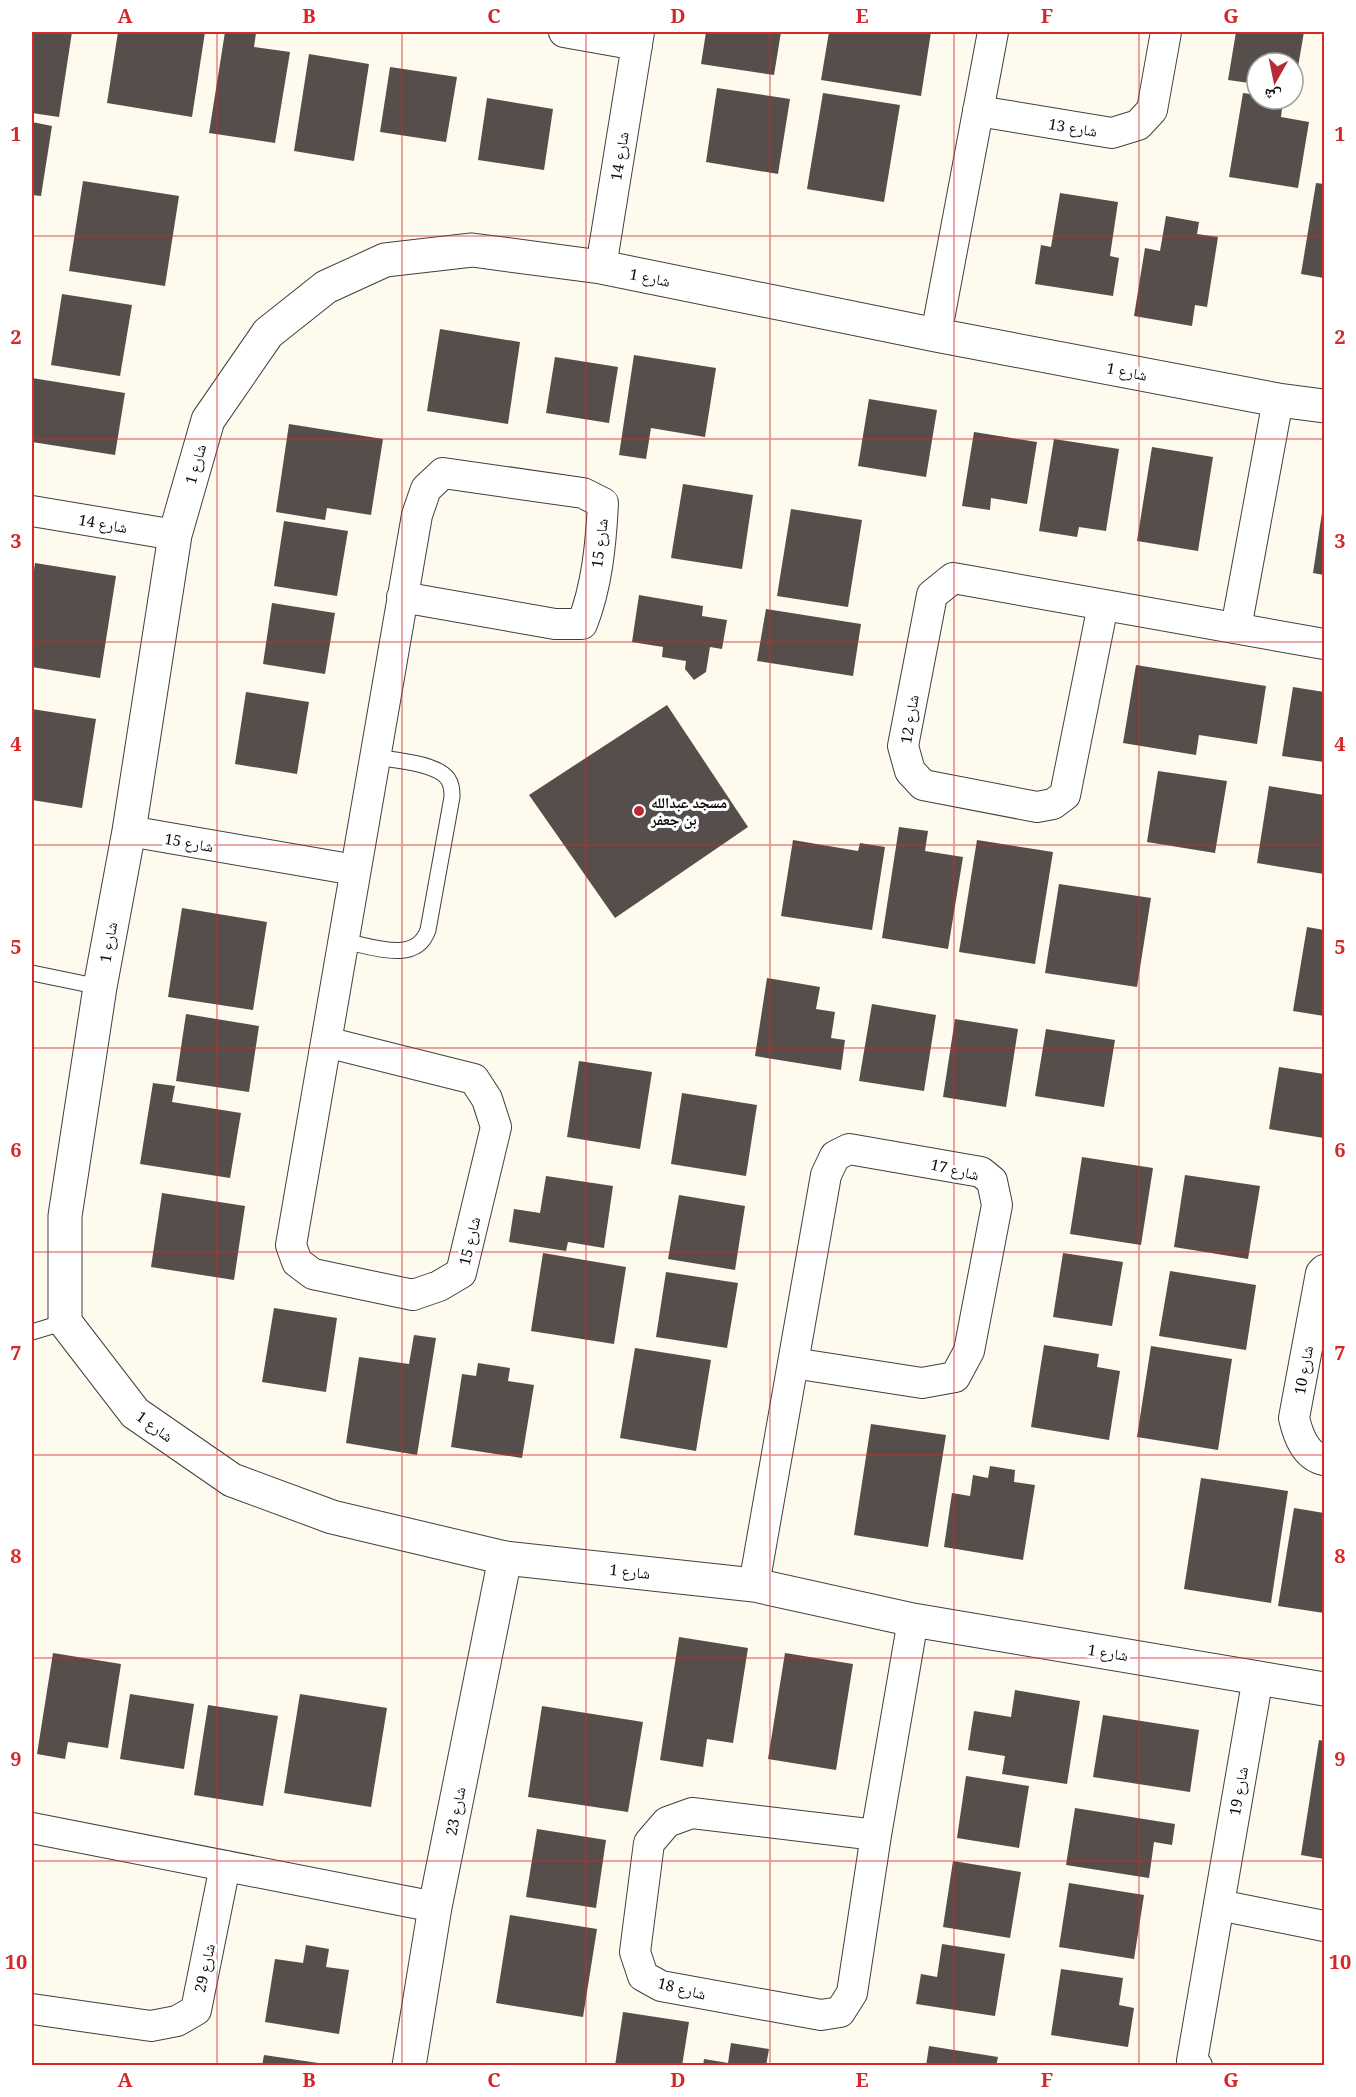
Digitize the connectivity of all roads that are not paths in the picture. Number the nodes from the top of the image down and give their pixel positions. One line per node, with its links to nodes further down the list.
1 (564, 32): 4 (street, شارع 14)
2 (993, 32): 5 (street)
3 (1166, 32): 5 (street, شارع 13)
4 (638, 38): 6 (street, شارع 14)
5 (978, 111): 7 (street)
6 (601, 267): 7 (street, شارع 1); 11 (street, شارع 1)
7 (936, 335): 8 (street, شارع 1)
8 (1278, 400): 9 (street, شارع 1); 14 (street)
9 (1324, 406)
10 (32, 511): 11 (street, شارع 14)
11 (175, 535): 17 (street, شارع 1)
12 (402, 597): 12 (street, شارع 15); 16 (street, شارع 15)
13 (1103, 605): 13 (street, شارع 12); 14 (street, شارع 12)
14 (1236, 628): 15 (street, شارع 12)
15 (1324, 644)
16 (375, 757): 18 (street, شارع 15); 19 (lane)
17 (129, 831): 18 (street, شارع 15); 21 (street, شارع 1)
18 (355, 870): 19 (street, شارع 15)
19 (343, 941): 22 (street, شارع 15)
20 (32, 973): 21 (lane)
21 (100, 987): 24 (street, شارع 1)
22 (326, 1042): 22 (street, شارع 15)
23 (1324, 1270): 27 (street, شارع 10)
24 (65, 1322): 25 (lane); 28 (street, شارع 1)
25 (32, 1332)
26 (793, 1363): 26 (street, شارع 17); 29 (street, شارع 17)
27 (1324, 1460)
28 (505, 1558): 29 (street, شارع 1); 37 (street, شارع 23)
29 (754, 1585): 30 (street, شارع 1)
30 (913, 1620): 31 (street, شارع 1); 34 (street, شارع 18)
31 (1258, 1677): 32 (street, شارع 1); 36 (street, شارع 19)
32 (1324, 1689)
33 (32, 1828): 35 (street)
34 (876, 1835): 34 (street, شارع 18)
35 (225, 1866): 37 (street); 39 (street, شارع 29)
36 (1219, 1905): 38 (street); 41 (street, شارع 19)
37 (435, 1907): 40 (street, شارع 23)
38 (1324, 1926)
39 (32, 2009)
40 (409, 2066)
41 (1197, 2066)

